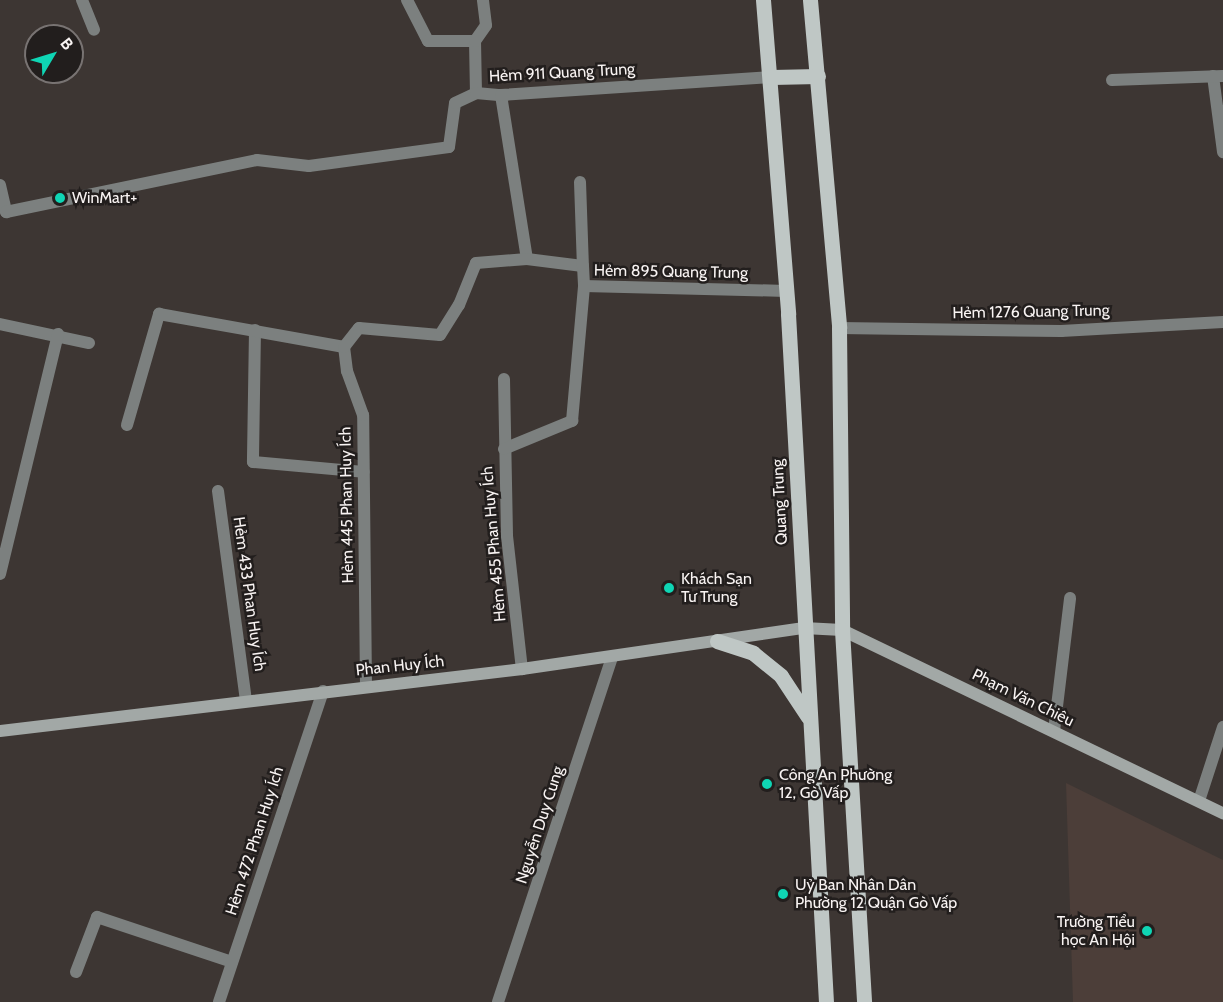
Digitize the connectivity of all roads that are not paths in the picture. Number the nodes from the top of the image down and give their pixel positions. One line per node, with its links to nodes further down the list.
1 (82, 0): 6 (street)
2 (407, 0): 7 (street)
3 (483, 0): 7 (street)
4 (763, 0): 10 (main road, Quang Trung)
5 (810, 0): 8 (main road)
6 (94, 30)
7 (475, 41): 12 (street)
8 (818, 76): 10 (main road); 24 (main road)
9 (1218, 76): 11 (street); 14 (street)
10 (772, 77): 13 (street, Hẻm 911 Quang Trung); 21 (main road, Quang Trung)
11 (1112, 80)
12 (476, 93): 13 (street, Hẻm 911 Quang Trung); 17 (street, Hẻm 911 Quang Trung)
13 (501, 95): 18 (street)
14 (1221, 111): 15 (street)
15 (1223, 152)
16 (580, 182): 19 (street)
17 (0, 185)
18 (527, 259): 19 (street); 28 (street)
19 (583, 266): 20 (street)
20 (584, 286): 21 (street, Hẻm 895 Quang Trung); 31 (street, Hẻm 895 Quang Trung)
21 (786, 291): 36 (main road, Quang Trung)
22 (1223, 321): 24 (street, Hẻm 1276 Quang Trung)
23 (0, 324): 26 (street)
24 (839, 327): 37 (main road)
25 (255, 330): 28 (street); 30 (street); 32 (street)
26 (58, 334): 27 (street); 34 (street)
27 (89, 343)
28 (344, 347): 32 (street, Hẻm 445 Phan Huy Ích)
29 (504, 380): 31 (street, Hẻm 455 Phan Huy Ích)
30 (127, 425)
31 (504, 449): 40 (street, Hẻm 455 Phan Huy Ích)
32 (364, 472): 41 (street, Hẻm 445 Phan Huy Ích)
33 (218, 491): 43 (street, Hẻm 433 Phan Huy Ích)
34 (0, 574)
35 (1070, 598): 47 (street)
36 (804, 628): 37 (main road, Phạm Văn Chiêu); 38 (main road, Phan Huy Ích); 44 (main road, Quang Trung)
37 (842, 630): 47 (main road, Phạm Văn Chiêu); 55 (main road)
38 (717, 641): 39 (main road, Phan Huy Ích); 44 (main road)
39 (612, 657): 40 (main road, Phan Huy Ích); 53 (street, Nguyễn Duy Cung)
40 (522, 669): 41 (main road, Phan Huy Ích)
41 (366, 686): 42 (main road, Phan Huy Ích)
42 (323, 691): 43 (main road, Phan Huy Ích); 50 (street, Hẻm 472 Phan Huy Ích)
43 (246, 701): 46 (main road, Phan Huy Ích)
44 (809, 717): 54 (main road, Quang Trung)
45 (1223, 727): 48 (street)
46 (0, 731)
47 (1054, 731): 48 (main road, Phạm Văn Chiêu)
48 (1199, 801): 49 (main road, Phạm Văn Chiêu)
49 (1223, 813)
50 (232, 962): 51 (street); 52 (street, Hẻm 472 Phan Huy Ích)
51 (76, 972)
52 (219, 1002)
53 (498, 1002)
54 (826, 1002)
55 (864, 1002)

